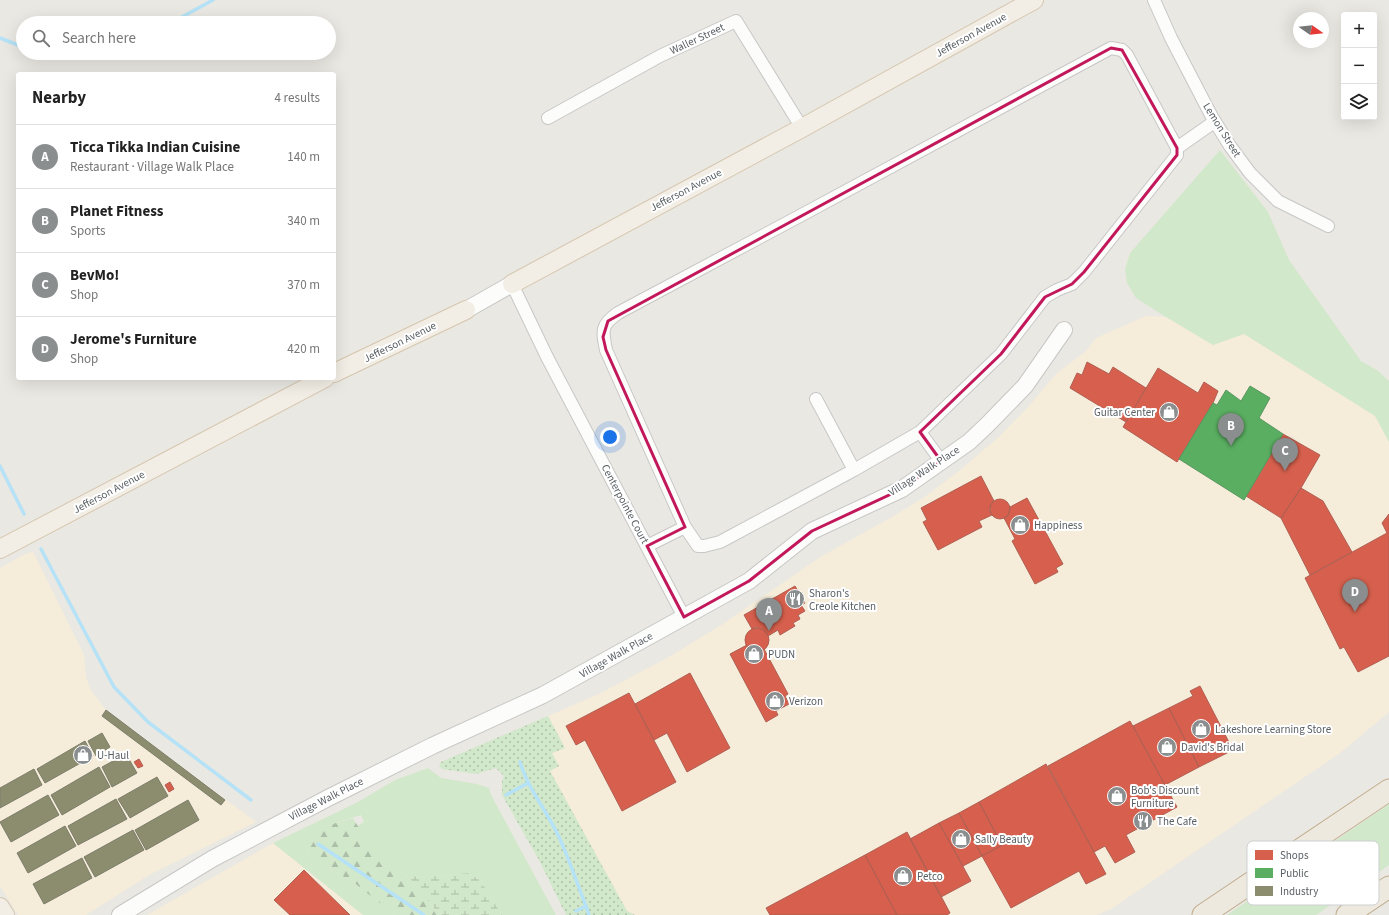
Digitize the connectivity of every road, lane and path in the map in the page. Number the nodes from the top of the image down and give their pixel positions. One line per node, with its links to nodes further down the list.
1 (1034, 0): 5 (main road, Jefferson Avenue)
2 (1154, 0): 4 (street, Lemon Street)
3 (548, 118): 5 (street, Waller Street)
4 (1214, 122): 6 (street); 7 (street, Lemon Street)
5 (802, 128): 8 (main road, Jefferson Avenue)
6 (1177, 148): 14 (street); 17 (street)
7 (1328, 226)
8 (512, 284): 9 (street, Jefferson Avenue); 18 (street, Centerpointe Court)
9 (466, 310): 11 (main road, Jefferson Avenue)
10 (1064, 330): 15 (street, Village Walk Place)
11 (336, 372)
12 (320, 380): 19 (main road, Jefferson Avenue)
13 (816, 399): 16 (street)
14 (920, 432): 15 (street); 16 (street)
15 (941, 462): 20 (street, Village Walk Place)
16 (854, 470): 17 (street)
17 (685, 527): 18 (street)
18 (647, 546): 20 (street, Centerpointe Court)
19 (0, 549)
20 (684, 617): 29 (street, Village Walk Place)
21 (1389, 790): 22 (highway)
22 (1313, 841)
23 (1247, 885): 30 (highway)
24 (1389, 887): 25 (highway)
25 (1379, 894)
26 (1362, 905): 31 (highway)
27 (0, 907): 28 (main road)
28 (5, 915)
29 (120, 915)
30 (1203, 915)
31 (1347, 915)

